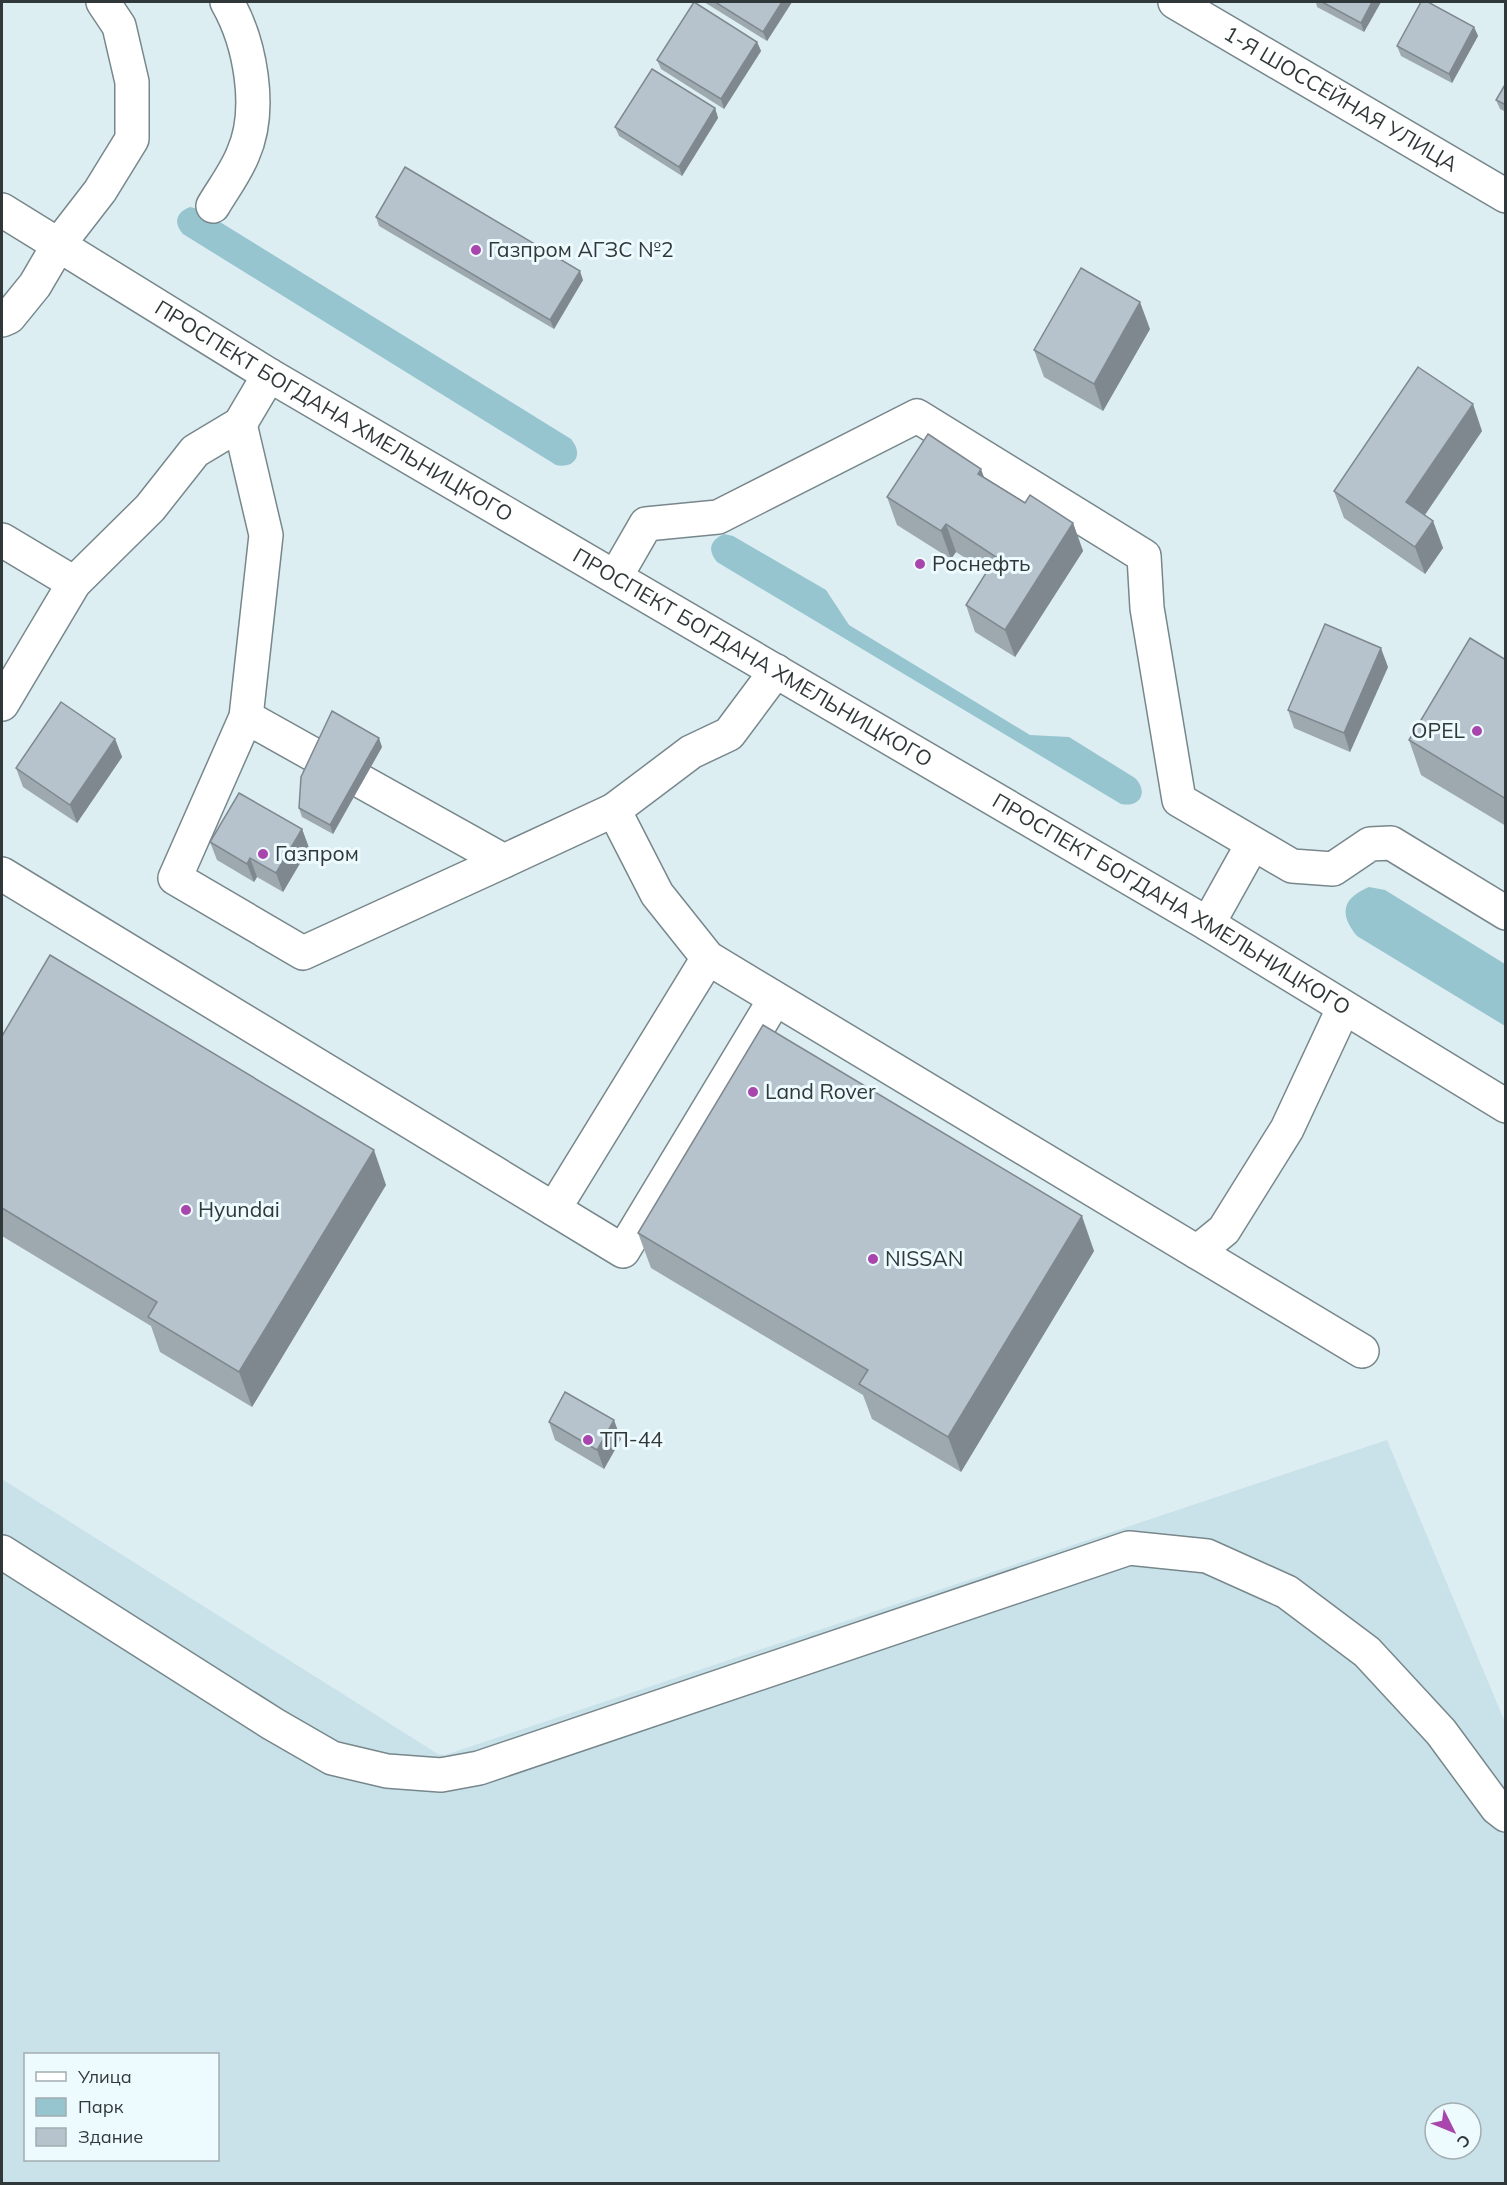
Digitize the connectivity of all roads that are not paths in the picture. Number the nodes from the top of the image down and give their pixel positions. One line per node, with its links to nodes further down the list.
1 (103, 2): 7 (main road)
2 (227, 2): 5 (main road)
3 (1175, 2): 4 (main road, 1-Я ШОССЕЙНАЯ УЛИЦА)
4 (1506, 196)
5 (213, 206)
6 (2, 210): 7 (main road, ПРОСПЕКТ БОГДАНА ХМЕЛЬНИЦКОГО)
7 (59, 244): 8 (main road); 9 (main road, ПРОСПЕКТ БОГДАНА ХМЕЛЬНИЦКОГО)
8 (2, 320)
9 (268, 375): 10 (main road); 12 (main road, ПРОСПЕКТ БОГДАНА ХМЕЛЬНИЦКОГО)
10 (240, 424): 13 (main road); 16 (main road)
11 (2, 540): 13 (main road)
12 (616, 576): 14 (main road, ПРОСПЕКТ БОГДАНА ХМЕЛЬНИЦКОГО); 18 (main road)
13 (75, 583): 15 (main road)
14 (776, 670): 17 (main road); 22 (main road, ПРОСПЕКТ БОГДАНА ХМЕЛЬНИЦКОГО)
15 (2, 704)
16 (246, 717): 19 (main road); 19 (main road)
17 (614, 810): 19 (main road); 23 (main road)
18 (1252, 845): 21 (main road); 22 (main road)
19 (504, 861)
20 (2, 874): 27 (main road)
21 (1506, 913)
22 (1208, 924): 25 (main road, ПРОСПЕКТ БОГДАНА ХМЕЛЬНИЦКОГО)
23 (708, 958): 24 (main road); 27 (main road)
24 (775, 999): 27 (main road); 28 (main road)
25 (1343, 1009): 26 (main road, ПРОСПЕКТ БОГДАНА ХМЕЛЬНИЦКОГО); 28 (main road)
26 (1506, 1106)
27 (554, 1209)
28 (1197, 1252): 29 (main road)
29 (1362, 1351)
30 (2, 1552): 31 (main road)
31 (1506, 1815)

